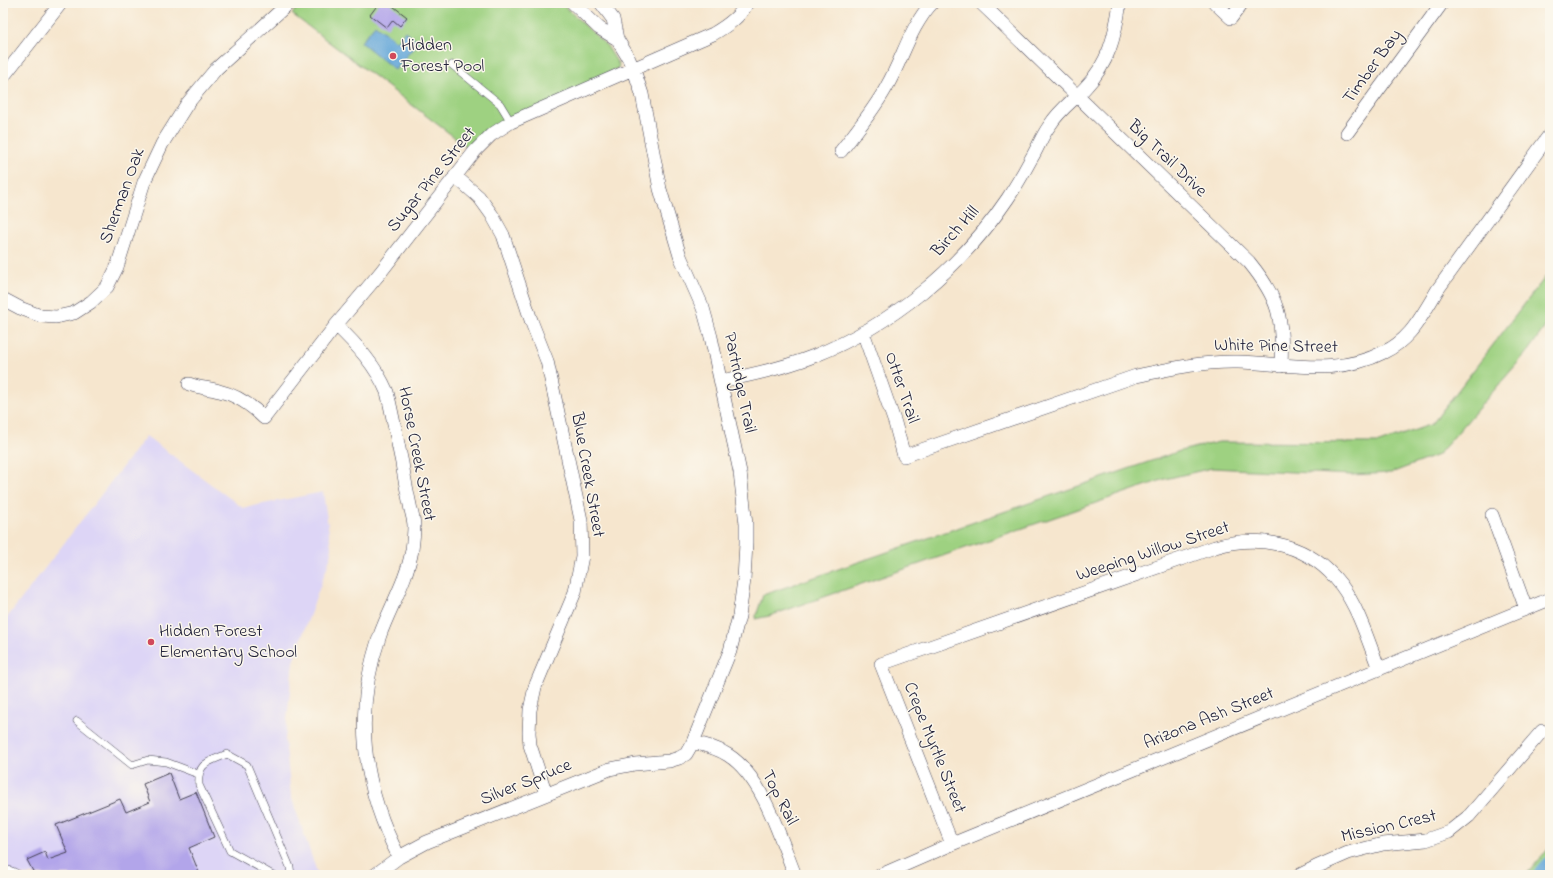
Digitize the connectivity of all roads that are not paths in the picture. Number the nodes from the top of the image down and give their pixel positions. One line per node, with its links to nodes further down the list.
1 (60, 3): 15 (street)
2 (289, 3): 22 (street, Sherman Oak)
3 (573, 3): 12 (street)
4 (601, 3): 12 (street, Partridge Trail)
5 (747, 3): 14 (street, Sugar Pine Street)
6 (932, 3): 20 (street)
7 (981, 3): 16 (street, Big Trail Drive)
8 (1120, 3): 16 (street, Birch Hill)
9 (1215, 3): 10 (street)
10 (1242, 3)
11 (1442, 3): 18 (street, Timber Bay)
12 (617, 39): 14 (street, Partridge Trail)
13 (452, 65): 17 (lane)
14 (633, 69): 17 (street, Sugar Pine Street); 26 (street, Partridge Trail)
15 (3, 76)
16 (1076, 96): 24 (street, Birch Hill); 25 (street, Big Trail Drive)
17 (511, 122): 21 (street, Sugar Pine Street)
18 (1347, 133)
19 (1550, 134): 25 (street, White Pine Street)
20 (840, 151)
21 (455, 176): 23 (street, Sugar Pine Street); 38 (street, Blue Creek Street)
22 (3, 299)
23 (336, 325): 27 (street, Sugar Pine Street); 40 (street, Horse Creek Street)
24 (863, 332): 26 (street, Birch Hill); 28 (street, Otter Trail)
25 (1281, 366): 28 (street, White Pine Street)
26 (721, 381): 36 (street, Partridge Trail)
27 (189, 384)
28 (904, 456)
29 (1492, 515): 31 (street)
30 (1550, 598): 31 (street, Arizona Ash Street)
31 (1526, 609): 33 (street, Arizona Ash Street)
32 (881, 664): 33 (street, Weeping Willow Street); 39 (street, Crepe Myrtle Street)
33 (1379, 669): 39 (street, Arizona Ash Street)
34 (77, 721): 37 (lane)
35 (1542, 731): 48 (street, Mission Crest)
36 (693, 742): 38 (street, Silver Spruce); 46 (street, Top Rail)
37 (198, 774): 42 (lane); 44 (lane)
38 (546, 794): 40 (street, Silver Spruce)
39 (952, 844): 47 (street, Arizona Ash Street)
40 (399, 857): 45 (street, Silver Spruce)
41 (3, 871): 43 (lane)
42 (269, 874)
43 (19, 875)
44 (291, 875)
45 (375, 875)
46 (795, 875)
47 (881, 875)
48 (1300, 875)

